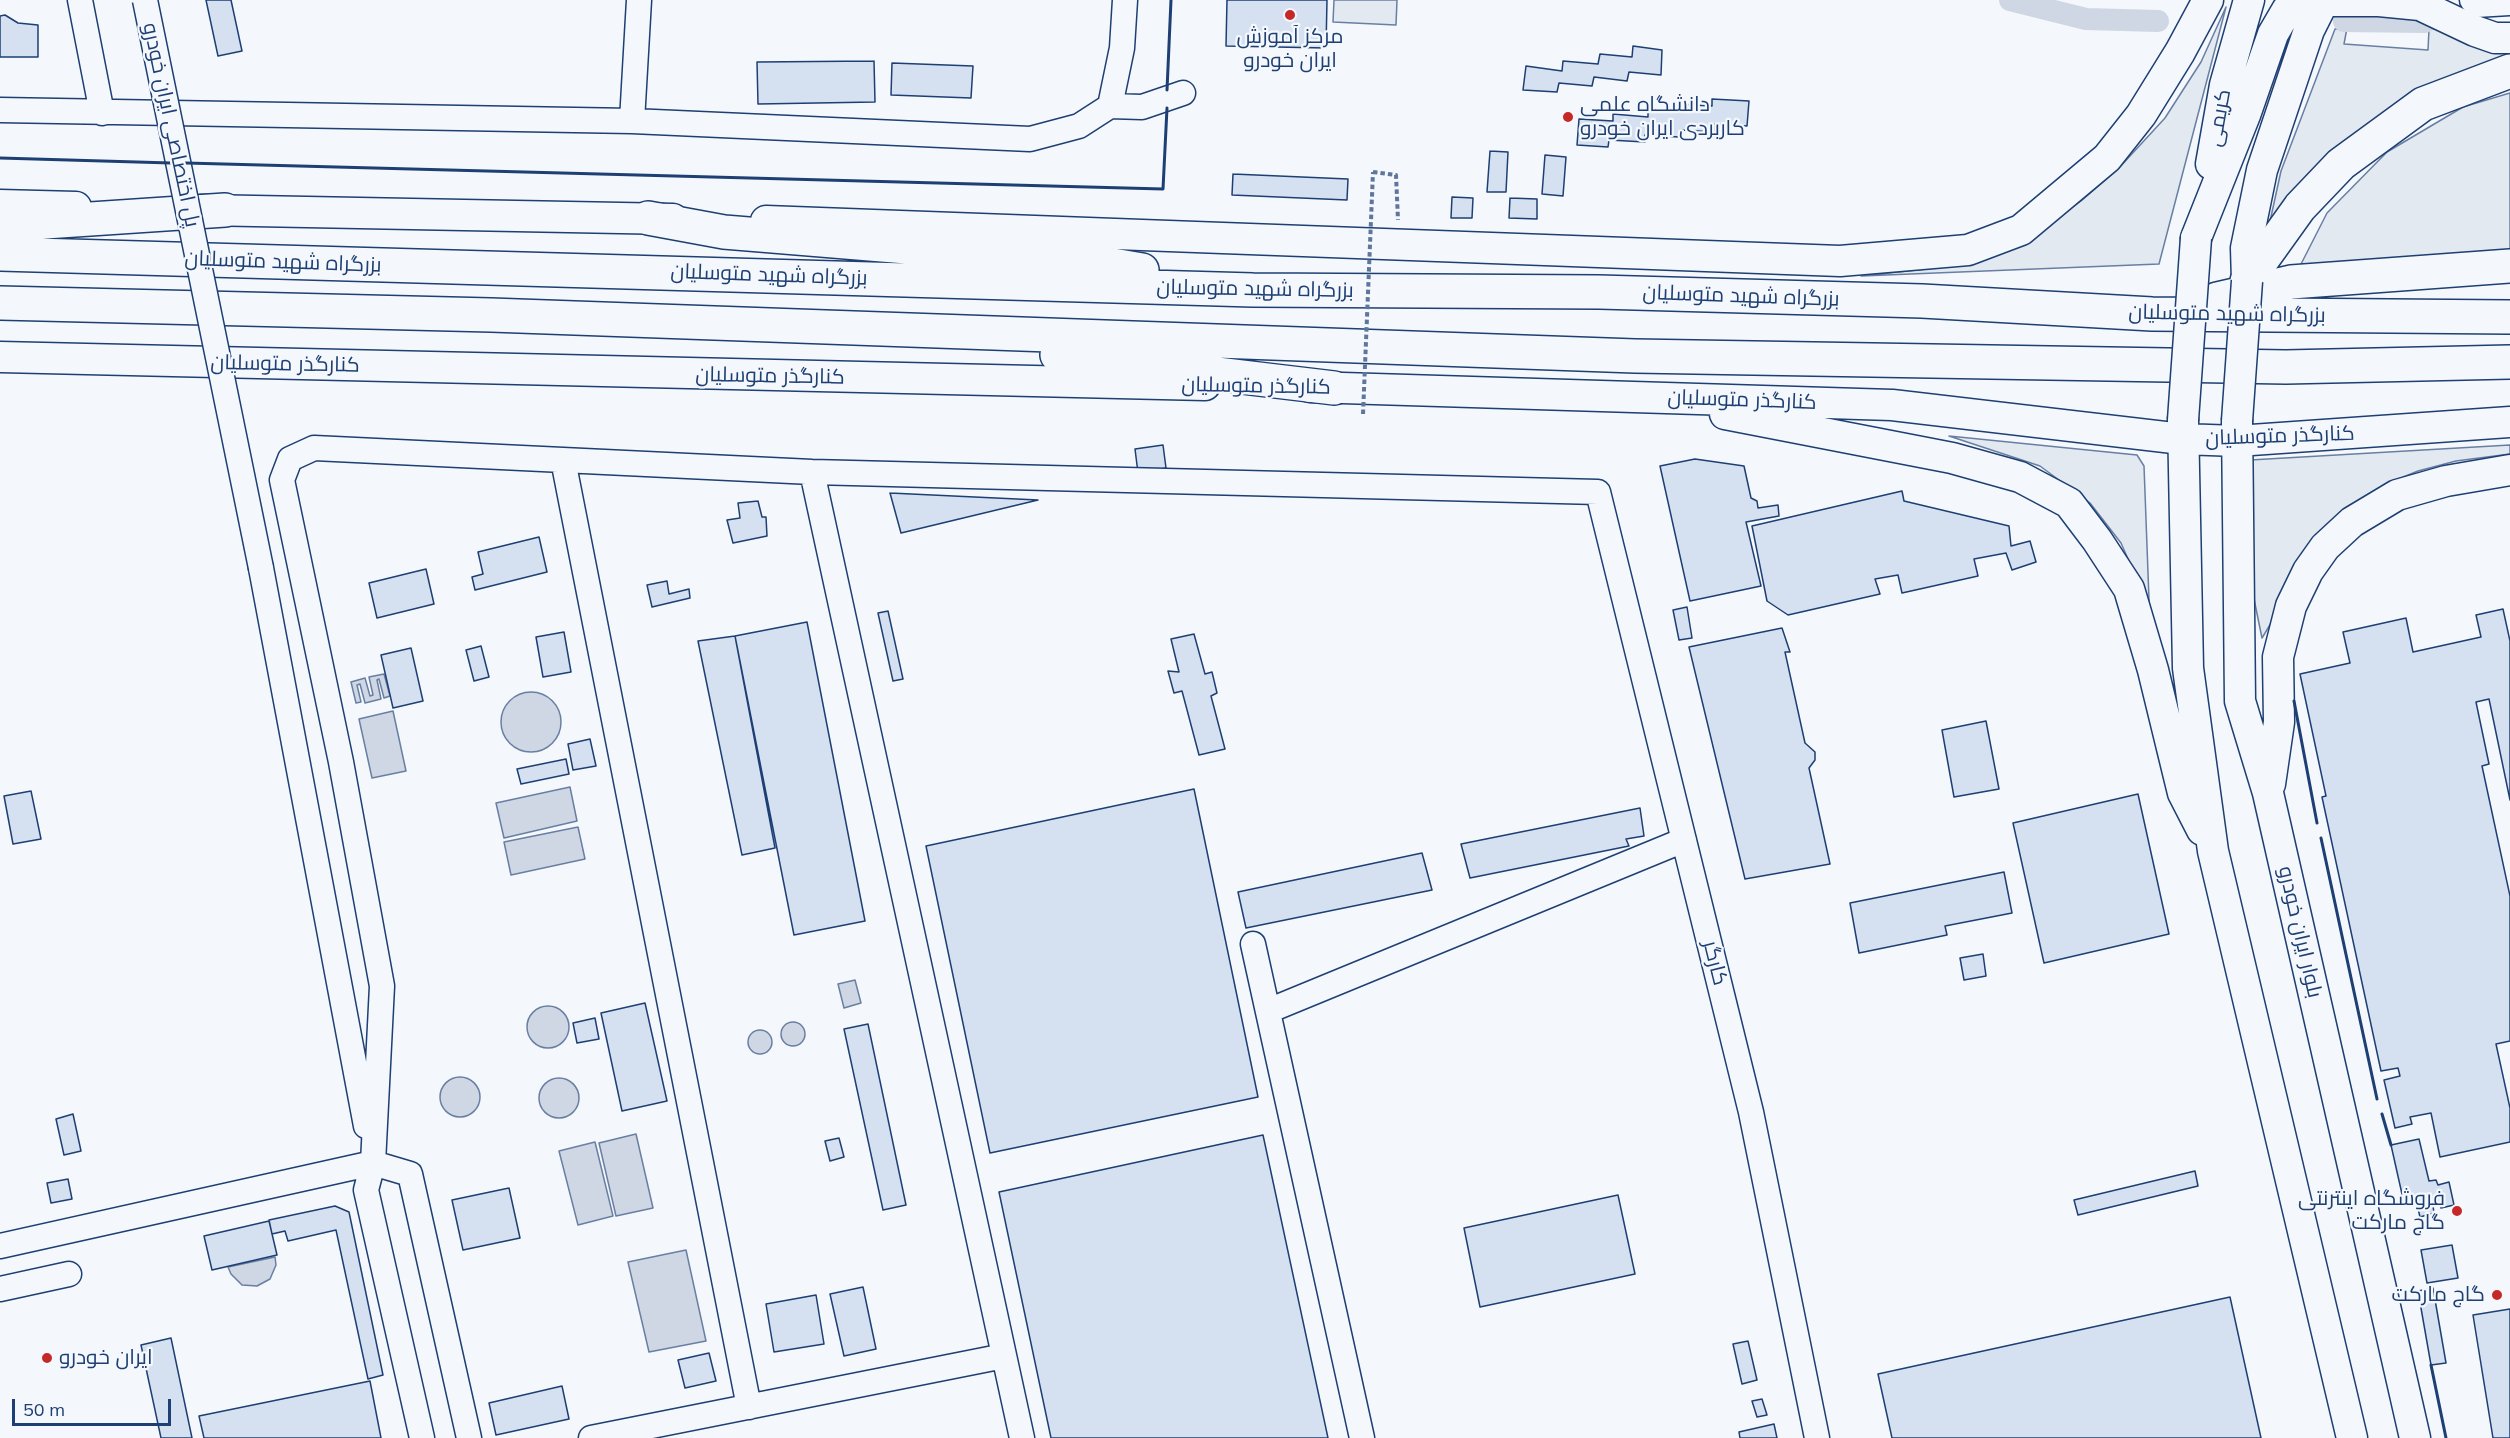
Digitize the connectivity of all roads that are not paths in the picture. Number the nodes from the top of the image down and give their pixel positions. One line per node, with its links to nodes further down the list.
1 (80, 0): 15 (street)
2 (145, 0): 45 (street, پل اختصاصی ایران خودرو, bridge)
3 (639, 0): 16 (street)
4 (1125, 0): 13 (street)
5 (2208, 0): 19 (main road)
6 (2249, 0): 21 (main road, کریمی)
7 (2472, 0): 9 (street)
8 (2324, 1): 10 (main road); 21 (main road); 24 (main road, بلوار ایران خودرو)
9 (2510, 3)
10 (2510, 38)
11 (2510, 71): 24 (highway)
12 (1183, 93): 13 (street)
13 (1110, 106): 16 (street)
14 (0, 110): 15 (street)
15 (102, 113): 16 (street)
16 (632, 121)
17 (0, 205): 18 (main road)
18 (225, 210): 19 (main road); 20 (highway)
19 (648, 218): 25 (highway)
20 (0, 225)
21 (2196, 238): 35 (main road, bridge)
22 (0, 254): 25 (highway, بزرگراه شهید متوسلیان)
23 (2510, 266): 27 (highway)
24 (2247, 281): 36 (main road, بلوار ایران خودرو, bridge)
25 (1253, 290): 27 (highway, بزرگراه شهید متوسلیان)
26 (0, 303): 29 (highway)
27 (2152, 314): 28 (highway, بزرگراه شهید متوسلیان)
28 (2510, 317)
29 (826, 327): 31 (highway); 32 (highway)
30 (0, 357): 32 (main road, کنارگذر متوسلیان)
31 (2510, 362)
32 (1334, 388): 33 (main road, کنارگذر متوسلیان)
33 (1640, 396): 35 (main road, کنارگذر متوسلیان); 42 (main road)
34 (2510, 422): 36 (main road, کنارگذر متوسلیان)
35 (2182, 429): 36 (main road, کنارگذر متوسلیان); 42 (main road)
36 (2237, 431): 40 (main road, بلوار ایران خودرو)
37 (563, 460): 39 (street); 45 (street); 50 (street)
38 (2510, 470): 40 (main road)
39 (812, 472): 41 (street, کارگر); 49 (street)
40 (2268, 793): 58 (main road, بلوار ایران خودرو)
41 (1684, 840): 44 (street); 56 (street, کارگر)
42 (2212, 851): 57 (main road)
43 (1253, 944): 44 (street)
44 (1268, 1011): 55 (street)
45 (373, 1163): 46 (street); 51 (street); 52 (street)
46 (0, 1246)
47 (69, 1274): 48 (street)
48 (0, 1289)
49 (1004, 1356): 50 (street); 54 (street)
50 (749, 1407): 53 (street)
51 (422, 1438)
52 (470, 1438)
53 (591, 1438)
54 (1022, 1438)
55 (1362, 1438)
56 (1817, 1438)
57 (2352, 1438)
58 (2415, 1438)

